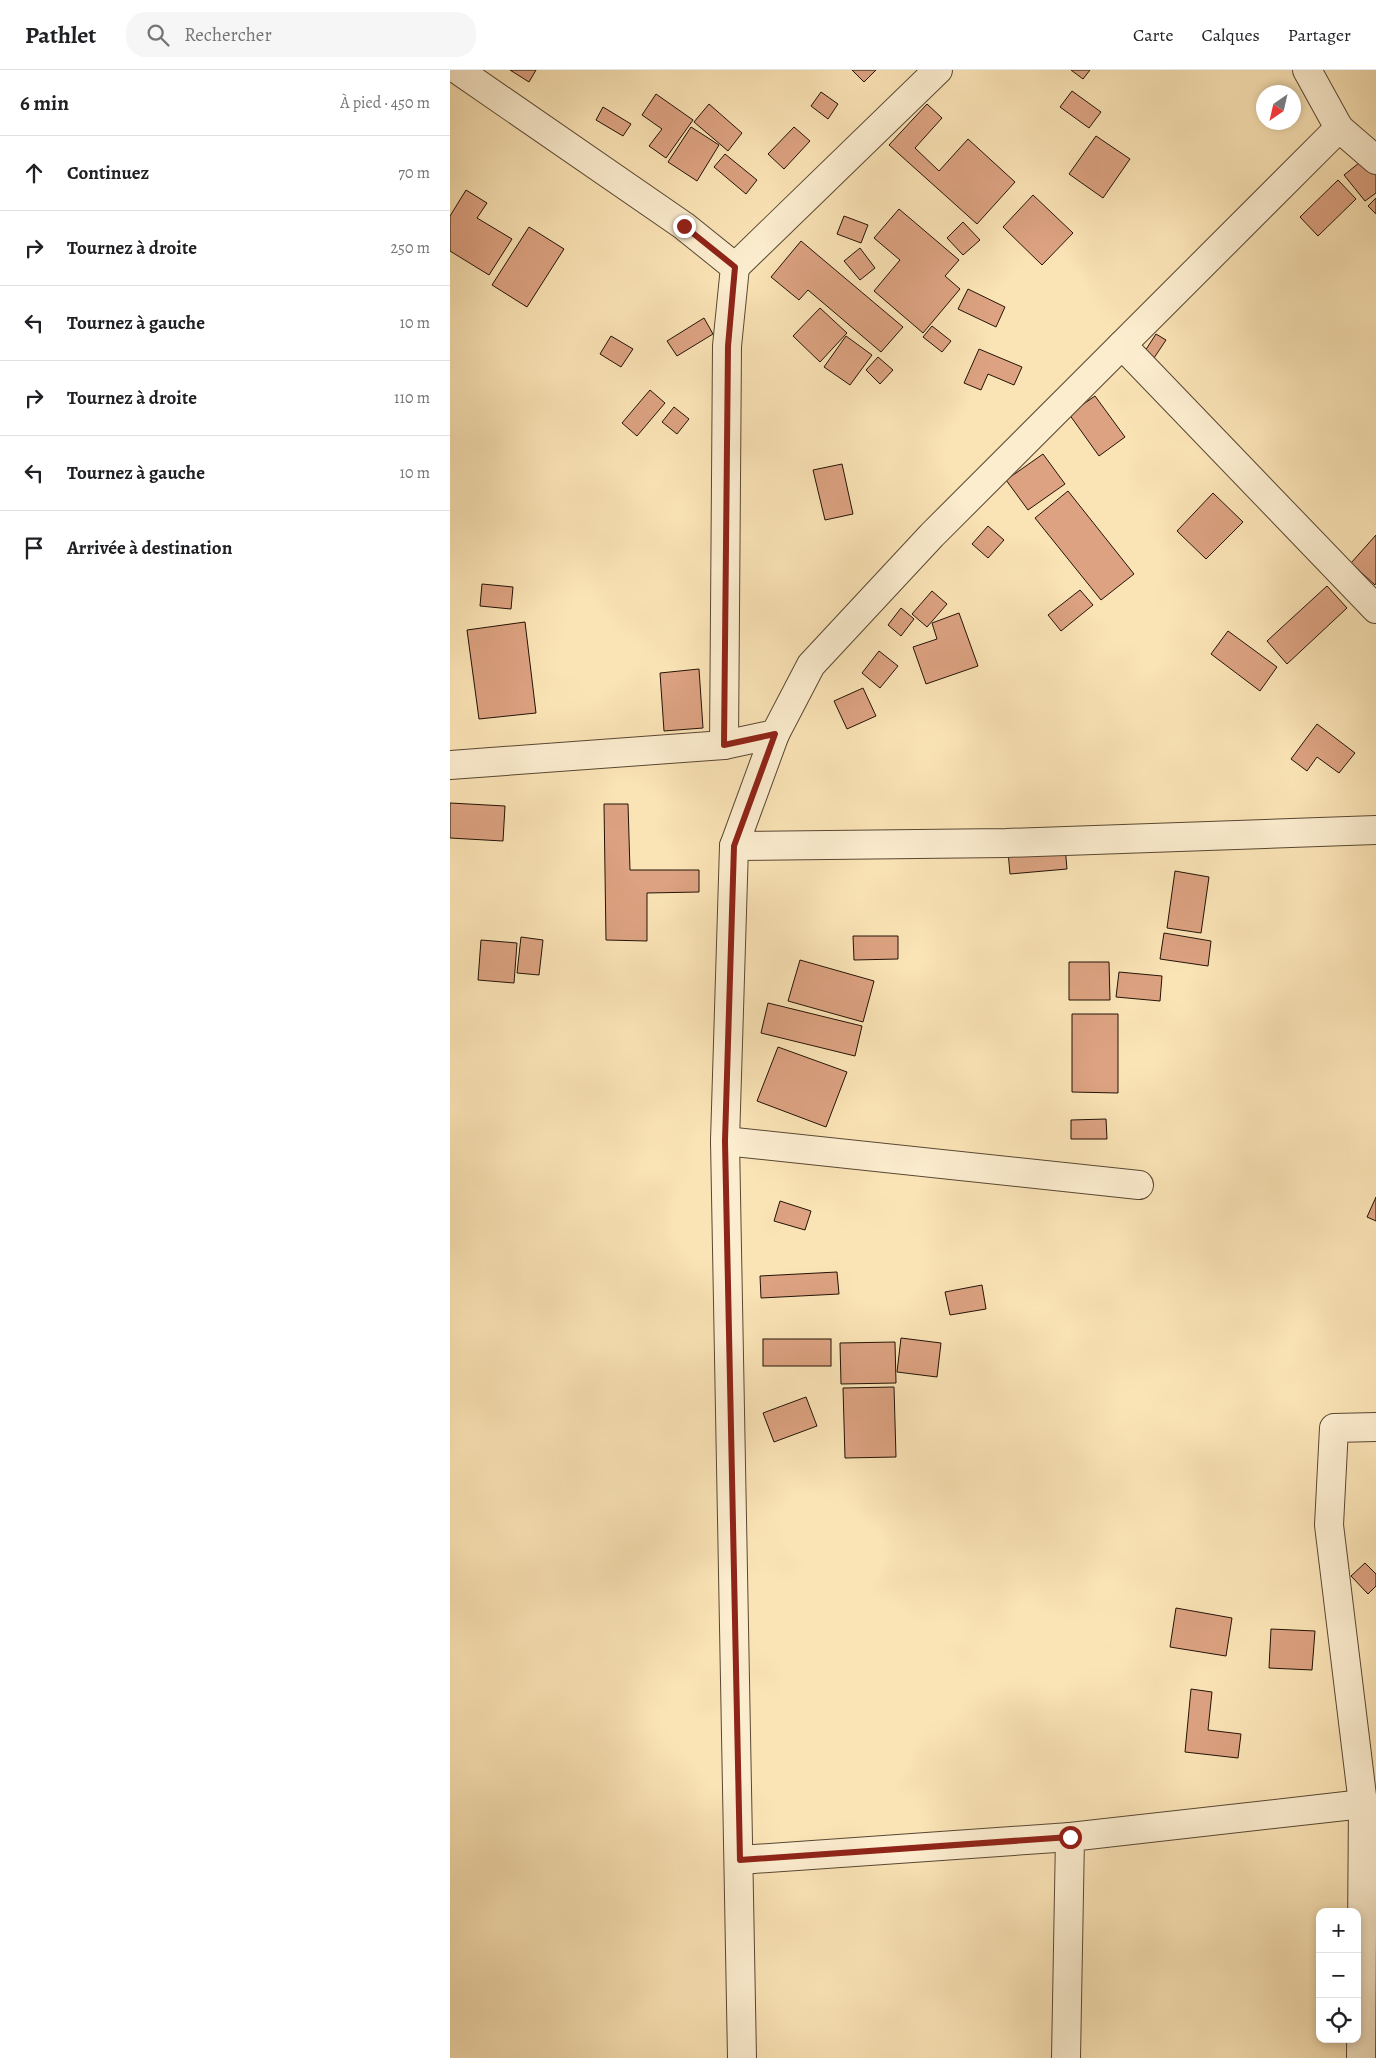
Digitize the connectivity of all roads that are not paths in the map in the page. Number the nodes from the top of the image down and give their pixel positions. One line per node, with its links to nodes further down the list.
1 (458, 70): 6 (street)
2 (938, 70): 6 (street)
3 (1307, 70): 4 (street)
4 (1339, 128): 5 (street); 7 (street)
5 (1376, 160)
6 (735, 267): 10 (street)
7 (1122, 345): 8 (street); 9 (street)
8 (1376, 609)
9 (775, 734): 10 (street); 13 (street)
10 (724, 745): 11 (street)
11 (450, 765)
12 (1376, 830): 13 (street)
13 (734, 846): 14 (street)
14 (725, 1141): 15 (street); 19 (street)
15 (1139, 1186)
16 (1376, 1428): 17 (street)
17 (1363, 1804): 18 (street); 22 (street)
18 (1070, 1837): 19 (street); 21 (street)
19 (740, 1860): 20 (street)
20 (742, 2058)
21 (1066, 2058)
22 (1361, 2058)

